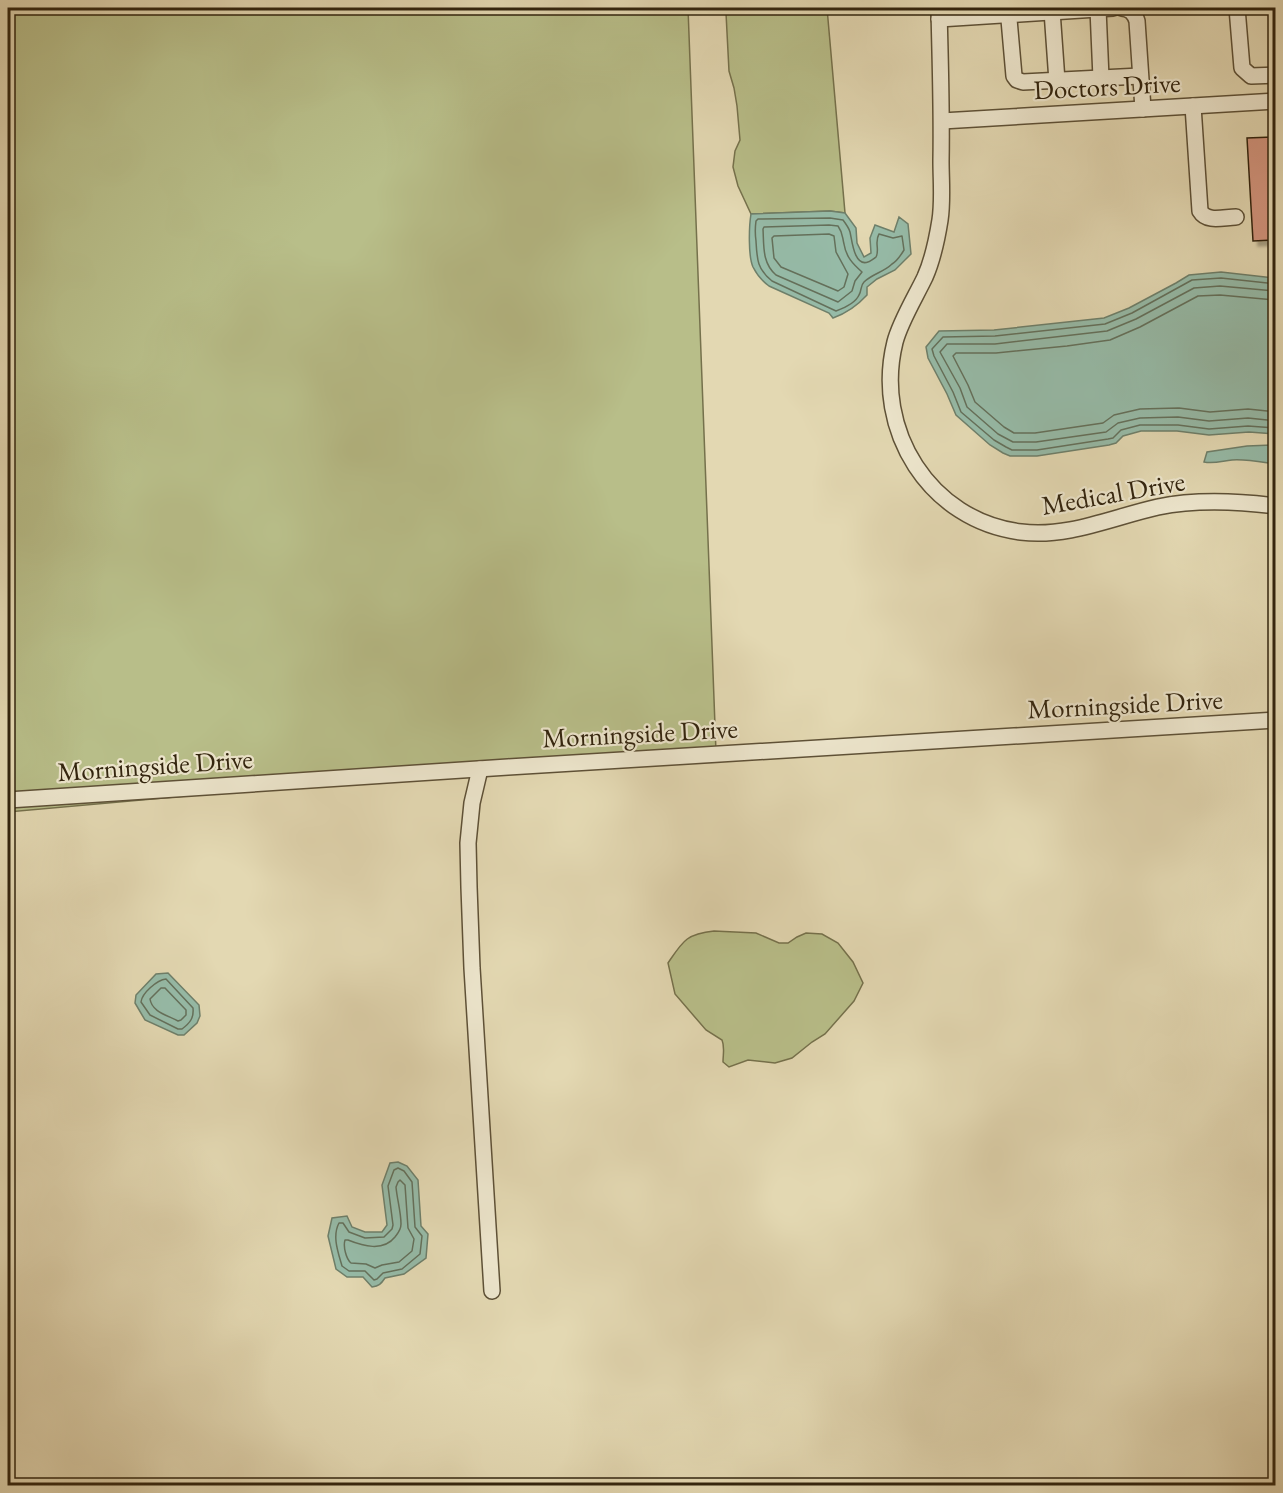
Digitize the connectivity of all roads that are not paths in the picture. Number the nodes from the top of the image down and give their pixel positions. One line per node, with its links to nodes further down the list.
1 (1106, 8): 5 (street); 9 (street)
2 (1122, 8): 8 (street)
3 (1237, 8): 7 (street)
4 (1009, 11): 5 (street); 6 (street); 10 (street)
5 (1052, 11): 10 (street)
6 (939, 13): 14 (street, Medical Drive)
7 (1275, 75)
8 (1140, 76): 9 (street); 13 (street)
9 (1101, 78): 10 (street)
10 (1057, 81)
11 (1275, 101): 12 (street, Doctors Drive)
12 (1193, 106): 13 (street, Doctors Drive); 15 (street)
13 (1143, 109): 14 (street, Doctors Drive)
14 (942, 121): 16 (street, Medical Drive)
15 (1236, 217)
16 (1275, 506)
17 (1275, 720): 18 (street, Morningside Drive)
18 (480, 769): 19 (street, Morningside Drive); 20 (street)
19 (8, 800)
20 (492, 1292)

